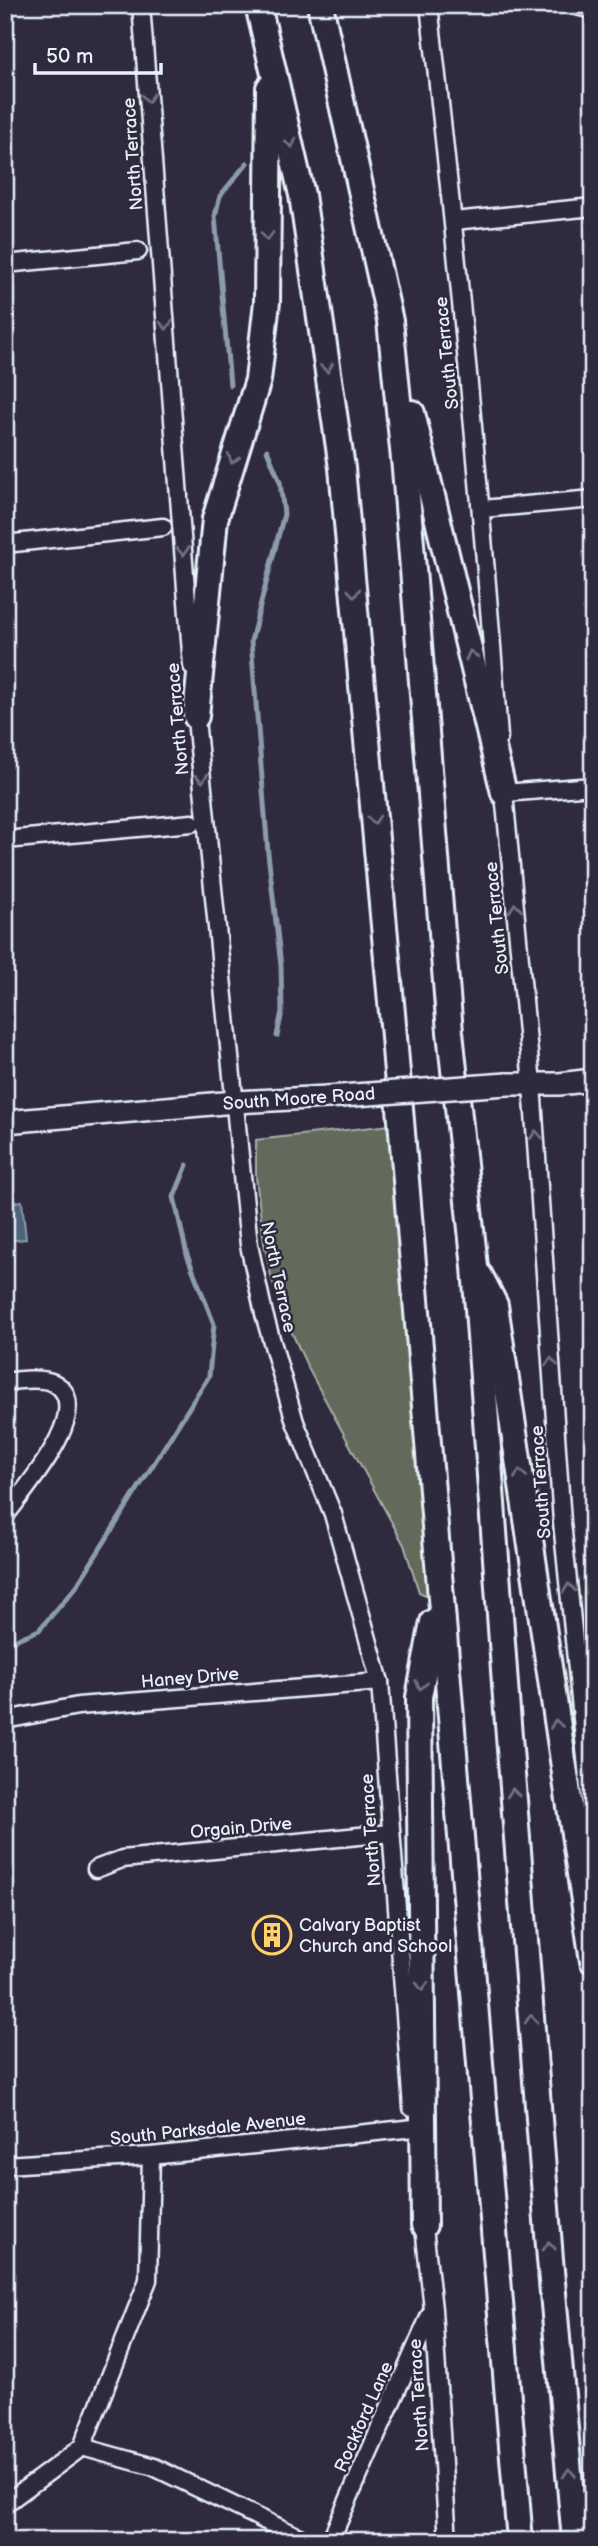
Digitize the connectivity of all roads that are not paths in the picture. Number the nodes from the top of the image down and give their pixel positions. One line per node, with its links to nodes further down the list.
1 (141, 5): 17 (street, North Terrace, one-way to 17)
2 (258, 5): 7 (highway)
3 (320, 5): 12 (highway)
4 (429, 5): 9 (street, South Terrace)
5 (572, 5): 6 (street)
6 (593, 10)
7 (269, 45): 17 (highway, one-way to 17); 29 (highway, one-way to 29)
8 (593, 207): 9 (street)
9 (454, 221): 14 (street, South Terrace)
10 (138, 251): 11 (street)
11 (5, 264)
12 (390, 321): 19 (highway, one-way to 12); 26 (highway)
13 (593, 499): 14 (street)
14 (482, 509): 19 (street, South Terrace)
15 (163, 527): 16 (street)
16 (5, 544)
17 (196, 716): 24 (street, North Terrace, one-way to 24)
18 (593, 786): 19 (street)
19 (504, 793): 23 (street, South Terrace, one-way to 19)
20 (192, 823): 21 (street)
21 (5, 840)
22 (593, 1080): 23 (main road, South Moore Road)
23 (532, 1084): 24 (main road, South Moore Road, bridge); 31 (street, South Terrace, one-way to 23)
24 (235, 1102): 25 (main road, South Moore Road); 30 (street, North Terrace)
25 (5, 1122)
26 (475, 1267): 36 (highway, one-way to 26); 48 (highway, one-way to 26)
27 (5, 1382): 28 (street)
28 (5, 1516)
29 (439, 1594): 40 (highway, one-way to 40); 47 (highway)
30 (380, 1682): 32 (street, Haney Drive); 34 (street, North Terrace)
31 (588, 1715): 33 (street, South Terrace)
32 (5, 1720)
33 (593, 1827)
34 (390, 1833): 35 (street, Orgain Drive); 37 (street, North Terrace)
35 (96, 1868)
36 (593, 1961)
37 (414, 2127): 38 (street, South Parksdale Avenue); 40 (street, North Terrace)
38 (151, 2156): 39 (street, South Parksdale Avenue); 42 (street)
39 (5, 2165)
40 (424, 2225): 41 (street, North Terrace)
41 (433, 2309): 45 (street, Rockford Lane); 46 (street, North Terrace)
42 (82, 2447): 43 (street); 44 (street)
43 (5, 2504)
44 (307, 2541)
45 (330, 2541)
46 (448, 2541)
47 (520, 2541)
48 (575, 2541)

